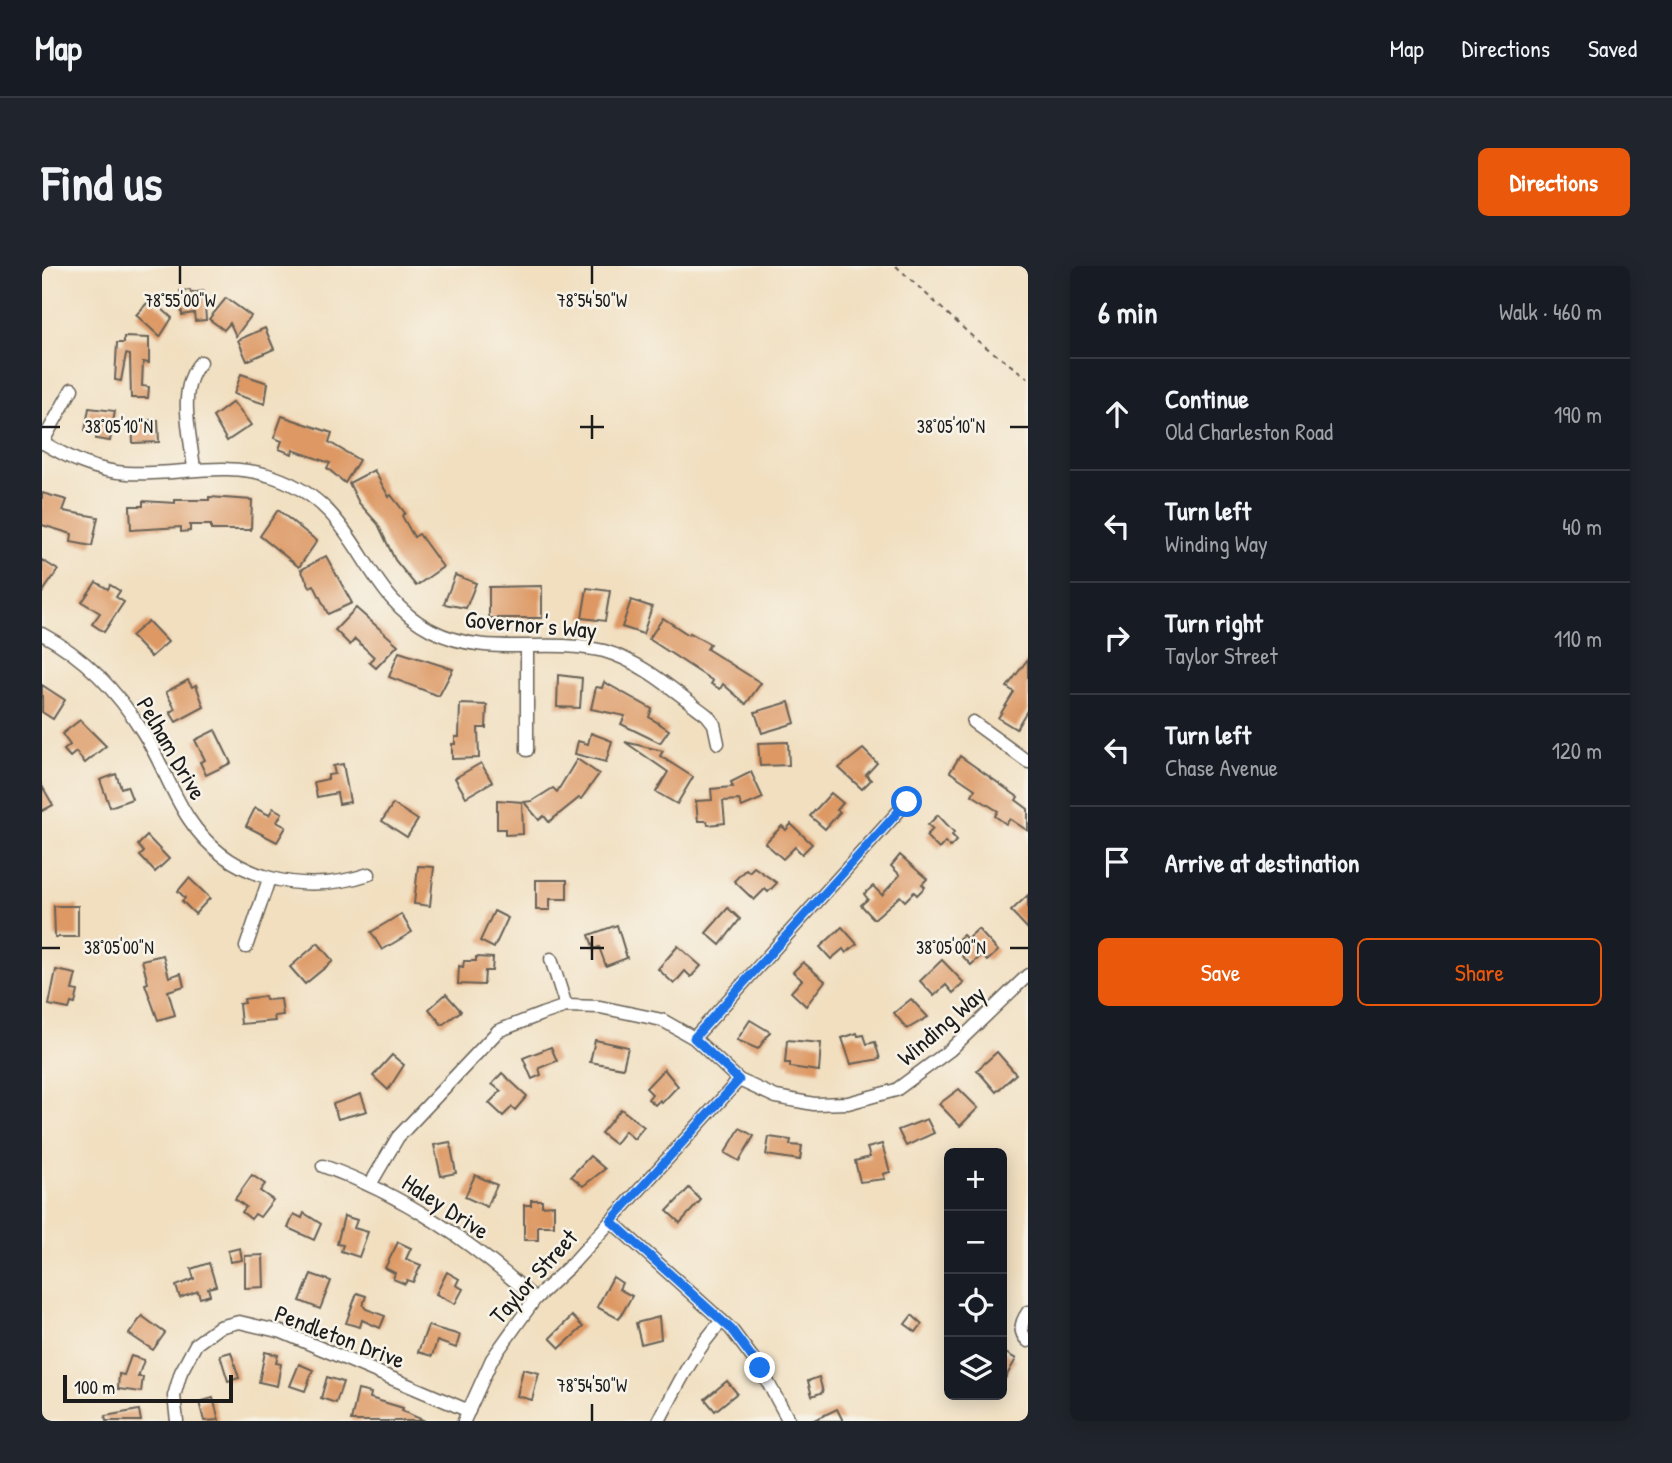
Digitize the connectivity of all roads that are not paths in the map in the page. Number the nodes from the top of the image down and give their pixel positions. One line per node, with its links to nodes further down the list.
1 (201, 362): 4 (street)
2 (72, 389): 3 (street)
3 (42, 443): 4 (street, Governor's Way)
4 (194, 469): 6 (street, Governor's Way)
5 (42, 634): 13 (street, Pelham Drive)
6 (527, 647): 8 (street, Governor's Way); 9 (street)
7 (973, 722): 10 (street)
8 (718, 743)
9 (527, 750)
10 (1028, 762)
11 (907, 802): 18 (street)
12 (369, 874): 13 (street, Pelham Drive)
13 (269, 879): 14 (street)
14 (246, 947)
15 (551, 959): 17 (street)
16 (1028, 975): 19 (street, Winding Way)
17 (566, 1006): 18 (street, Winding Way); 21 (street, Winding Way)
18 (694, 1038): 19 (street, Winding Way)
19 (739, 1080): 22 (street, Taylor Street)
20 (323, 1166): 21 (street, Haley Drive)
21 (371, 1183): 23 (street, Haley Drive)
22 (611, 1221): 23 (street, Taylor Street); 25 (street)
23 (535, 1299): 27 (street, Taylor Street)
24 (1028, 1312): 26 (street)
25 (722, 1321): 29 (street); 30 (street)
26 (1028, 1341)
27 (466, 1416): 28 (street, Pendleton Drive)
28 (177, 1421)
29 (659, 1421)
30 (789, 1421)

